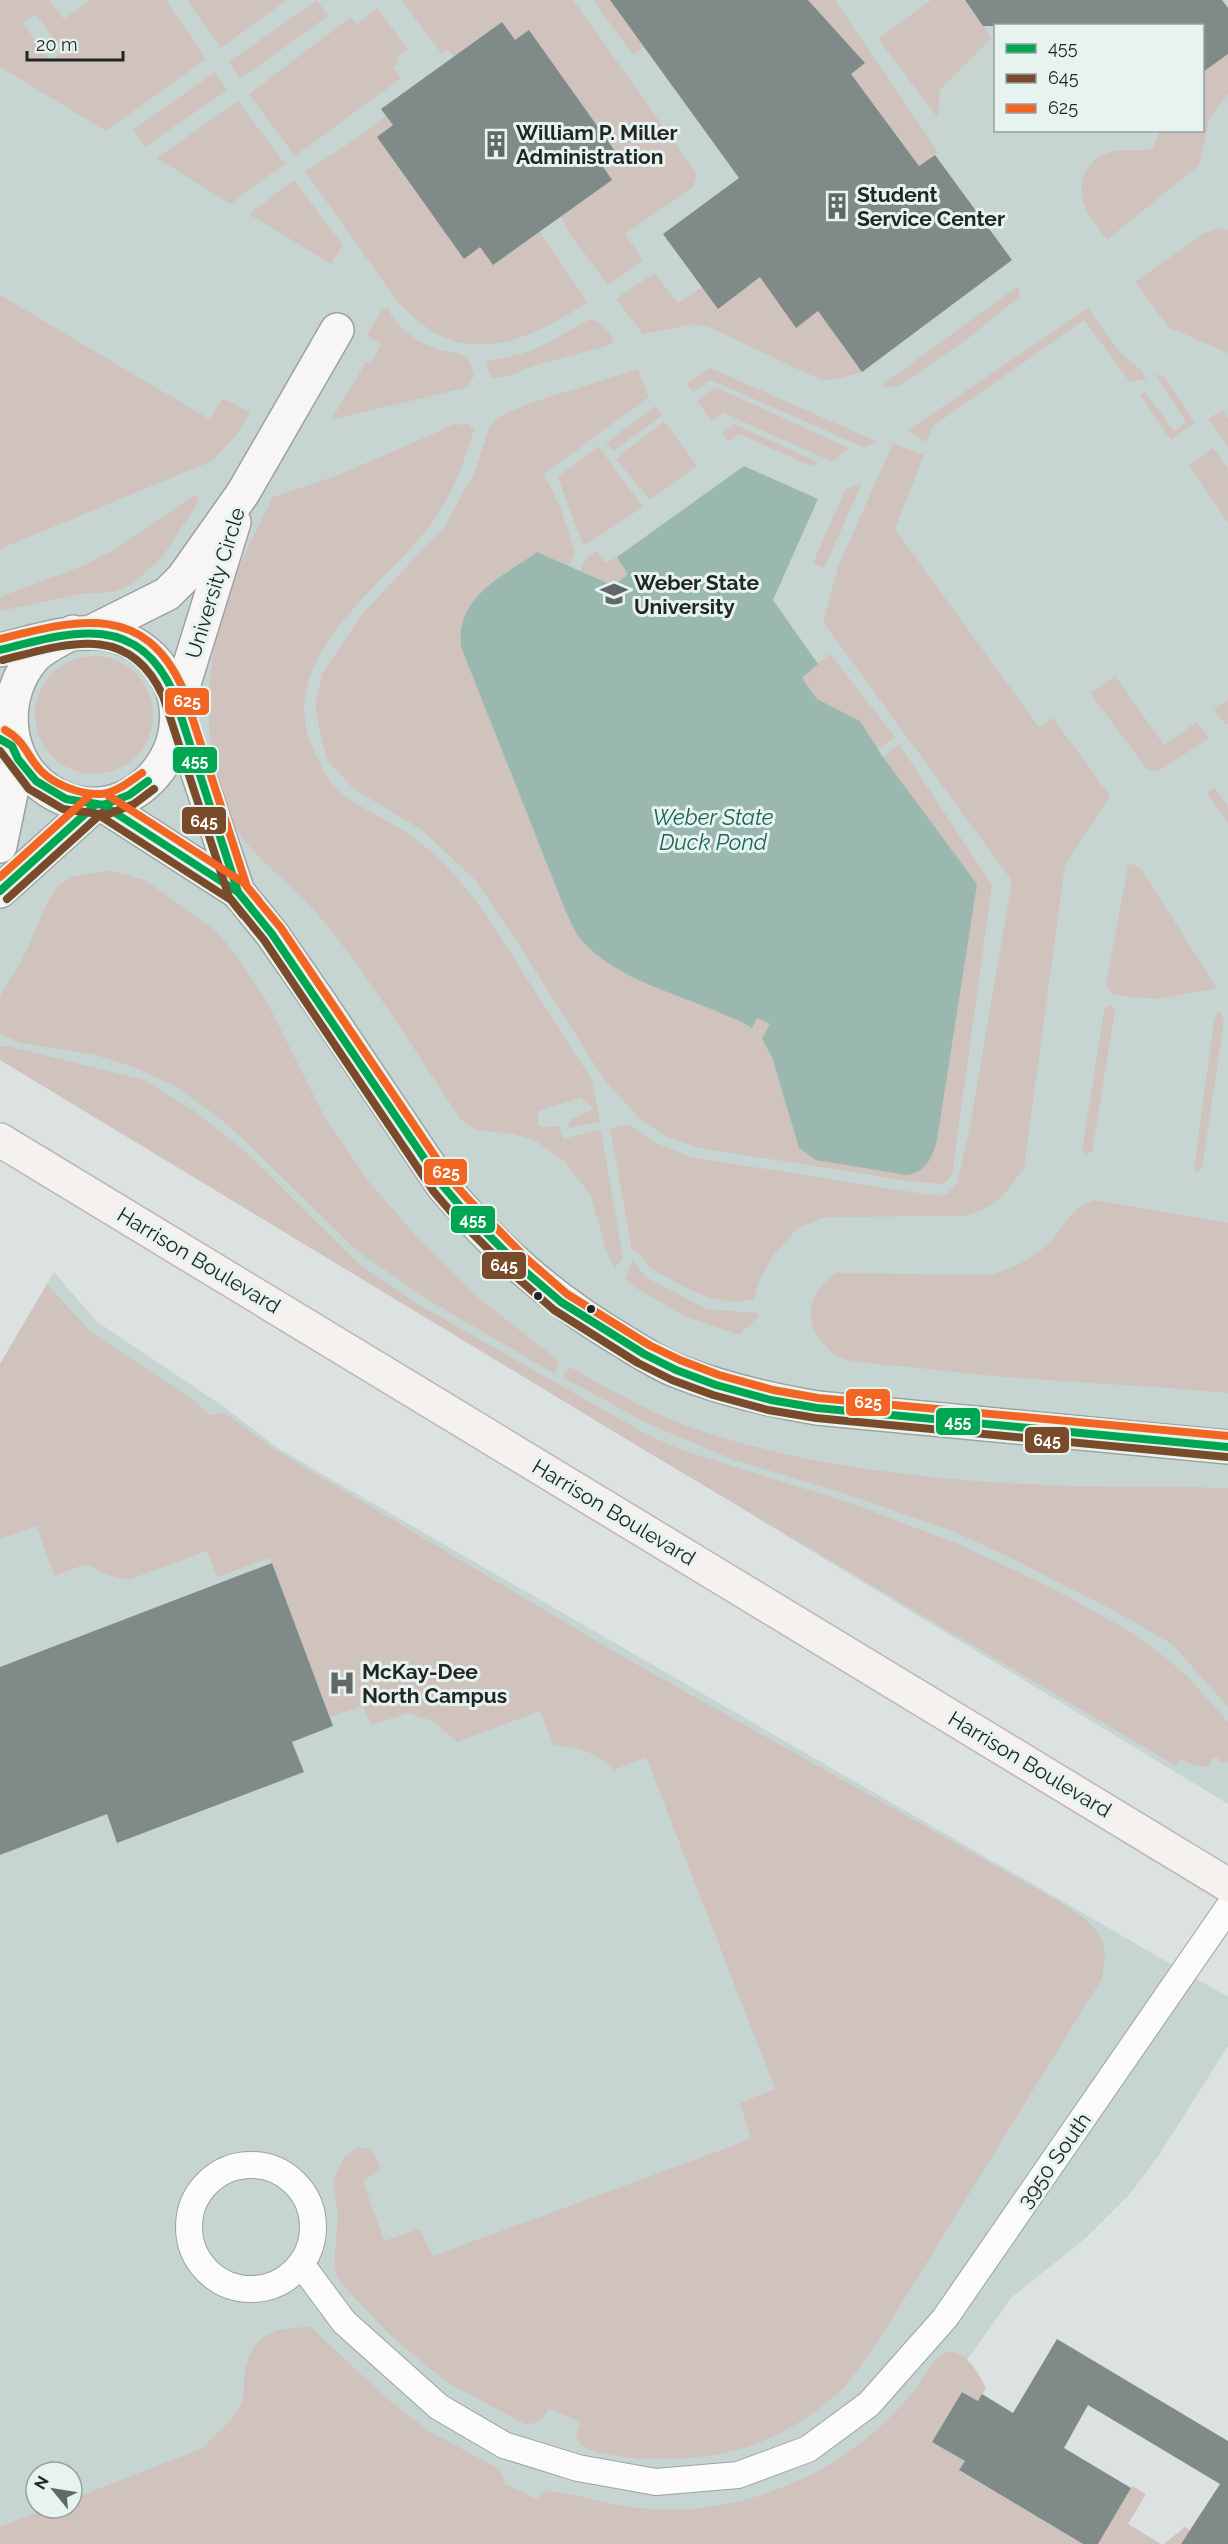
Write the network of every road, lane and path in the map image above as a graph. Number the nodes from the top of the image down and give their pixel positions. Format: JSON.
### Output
{"nodes":[{"id":1,"x":337,"y":330,"type":"dead end"},
{"id":2,"x":243,"y":493,"type":"junction"},
{"id":3,"x":81,"y":633,"type":"junction"},
{"id":4,"x":0,"y":650,"type":"edge"},
{"id":5,"x":177,"y":709,"type":"junction"},
{"id":6,"x":10,"y":748,"type":"edge"},
{"id":7,"x":99,"y":805,"type":"junction"},
{"id":8,"x":0,"y":846,"type":"edge"},
{"id":9,"x":0,"y":891,"type":"edge"},
{"id":10,"x":238,"y":892,"type":"junction"},
{"id":11,"x":0,"y":1140,"type":"edge"},
{"id":12,"x":1228,"y":1447,"type":"edge"},
{"id":13,"x":1228,"y":1885,"type":"edge"},
{"id":14,"x":1228,"y":1908,"type":"edge"},
{"id":15,"x":301,"y":2264,"type":"junction"}],
"edges":[{"from":1,"to":2,"type":"street","name":"University Circle"},
{"from":2,"to":3,"type":"street","name":"University Circle"},
{"from":2,"to":5,"type":"street","name":"University Circle"},
{"from":3,"to":4,"type":"street"},
{"from":3,"to":5,"type":"street"},
{"from":3,"to":6,"type":"street"},
{"from":5,"to":7,"type":"street"},
{"from":5,"to":10,"type":"street"},
{"from":6,"to":7,"type":"street"},
{"from":6,"to":8,"type":"street"},
{"from":7,"to":9,"type":"street"},
{"from":7,"to":10,"type":"street"},
{"from":10,"to":12,"type":"street"},
{"from":11,"to":13,"type":"main road","name":"Harrison Boulevard"},
{"from":14,"to":15,"type":"street","name":"3950 South"},
{"from":15,"to":15,"type":"street"}]}
